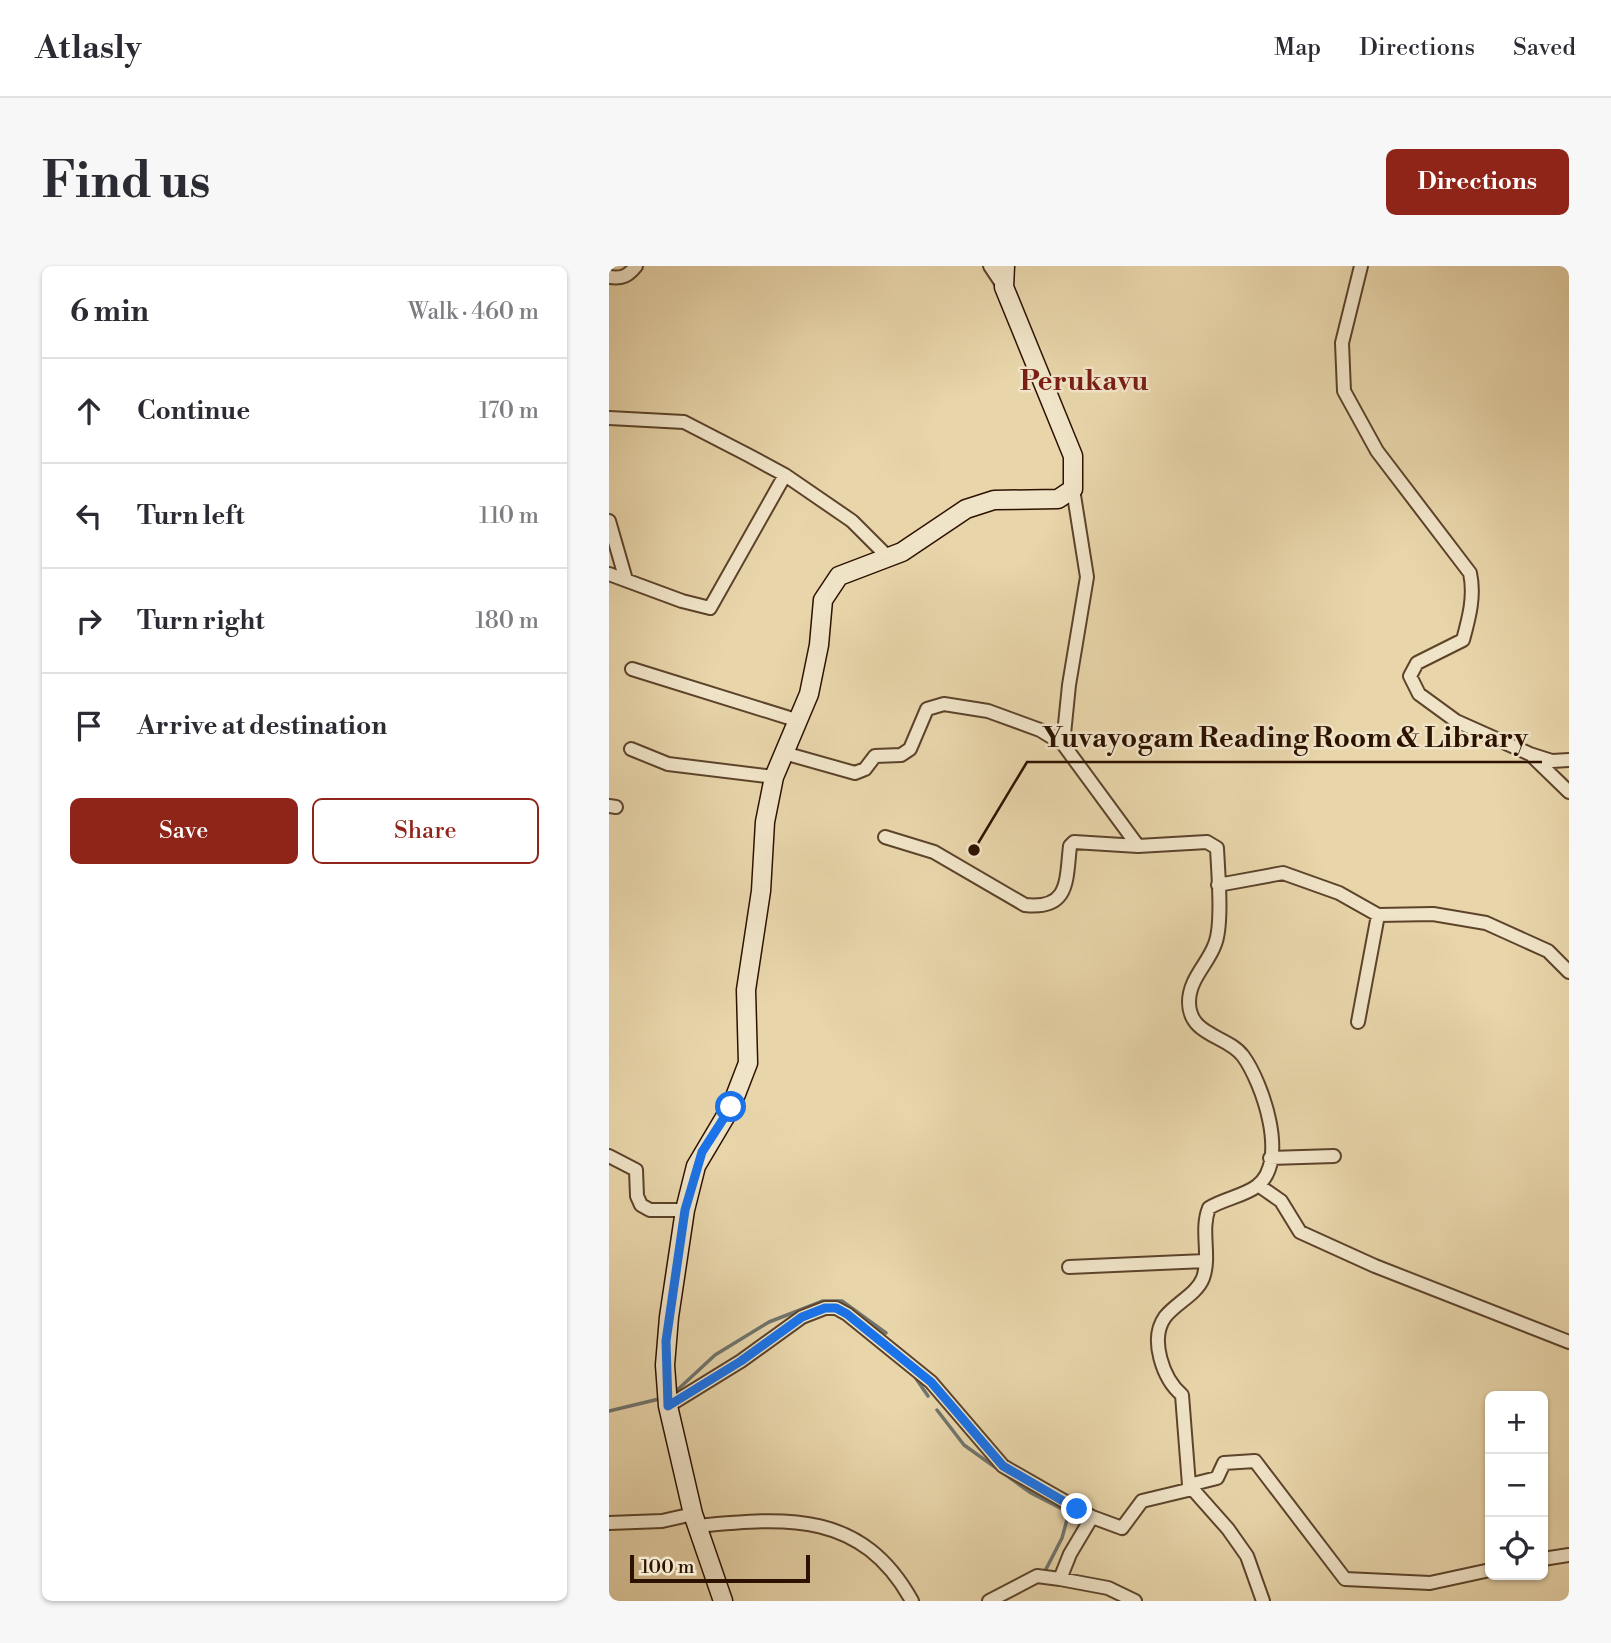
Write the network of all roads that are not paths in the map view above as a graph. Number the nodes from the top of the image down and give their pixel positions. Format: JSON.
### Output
{"nodes":[{"id":1,"x":636,"y":266,"type":"edge"},
{"id":2,"x":991,"y":266,"type":"edge"},
{"id":3,"x":1005,"y":266,"type":"edge"},
{"id":4,"x":1361,"y":266,"type":"edge"},
{"id":5,"x":609,"y":276,"type":"edge"},
{"id":6,"x":1004,"y":287,"type":"junction"},
{"id":7,"x":609,"y":418,"type":"edge"},
{"id":8,"x":785,"y":475,"type":"junction"},
{"id":9,"x":1073,"y":489,"type":"junction"},
{"id":10,"x":609,"y":521,"type":"edge"},
{"id":11,"x":889,"y":558,"type":"junction"},
{"id":12,"x":609,"y":573,"type":"edge"},
{"id":13,"x":626,"y":580,"type":"junction"},
{"id":14,"x":632,"y":669,"type":"dead end"},
{"id":15,"x":799,"y":721,"type":"junction"},
{"id":16,"x":1063,"y":744,"type":"junction"},
{"id":17,"x":631,"y":749,"type":"dead end"},
{"id":18,"x":784,"y":753,"type":"junction"},
{"id":19,"x":1530,"y":754,"type":"junction"},
{"id":20,"x":1569,"y":760,"type":"edge"},
{"id":21,"x":774,"y":777,"type":"junction"},
{"id":22,"x":1569,"y":792,"type":"edge"},
{"id":23,"x":885,"y":837,"type":"dead end"},
{"id":24,"x":1138,"y":846,"type":"junction"},
{"id":25,"x":1218,"y":885,"type":"junction"},
{"id":26,"x":1378,"y":915,"type":"junction"},
{"id":27,"x":1569,"y":972,"type":"edge"},
{"id":28,"x":1358,"y":1022,"type":"dead end"},
{"id":29,"x":609,"y":1156,"type":"edge"},
{"id":30,"x":1335,"y":1156,"type":"dead end"},
{"id":31,"x":1270,"y":1158,"type":"junction"},
{"id":32,"x":1258,"y":1185,"type":"junction"},
{"id":33,"x":685,"y":1210,"type":"junction"},
{"id":34,"x":1205,"y":1261,"type":"junction"},
{"id":35,"x":1069,"y":1267,"type":"dead end"},
{"id":36,"x":1569,"y":1342,"type":"edge"},
{"id":37,"x":668,"y":1406,"type":"junction"},
{"id":38,"x":1190,"y":1487,"type":"junction"},
{"id":39,"x":1092,"y":1517,"type":"junction"},
{"id":40,"x":695,"y":1520,"type":"junction"},
{"id":41,"x":609,"y":1523,"type":"edge"},
{"id":42,"x":1569,"y":1555,"type":"edge"},
{"id":43,"x":1548,"y":1558,"type":"edge"},
{"id":44,"x":1485,"y":1571,"type":"edge"},
{"id":45,"x":1060,"y":1579,"type":"junction"},
{"id":46,"x":1108,"y":1588,"type":"junction"},
{"id":47,"x":723,"y":1601,"type":"edge"},
{"id":48,"x":912,"y":1601,"type":"edge"},
{"id":49,"x":989,"y":1601,"type":"edge"},
{"id":50,"x":1104,"y":1601,"type":"edge"},
{"id":51,"x":1135,"y":1601,"type":"edge"},
{"id":52,"x":1263,"y":1601,"type":"edge"}],
"edges":[{"from":1,"to":5,"type":"street"},
{"from":2,"to":6,"type":"street"},
{"from":3,"to":6,"type":"street"},
{"from":4,"to":19,"type":"street"},
{"from":6,"to":9,"type":"street"},
{"from":7,"to":8,"type":"street"},
{"from":8,"to":11,"type":"street"},
{"from":8,"to":13,"type":"street"},
{"from":9,"to":11,"type":"street"},
{"from":9,"to":16,"type":"street"},
{"from":10,"to":13,"type":"street"},
{"from":11,"to":15,"type":"street"},
{"from":12,"to":13,"type":"street"},
{"from":14,"to":15,"type":"street"},
{"from":15,"to":18,"type":"street"},
{"from":16,"to":18,"type":"street"},
{"from":16,"to":24,"type":"street"},
{"from":17,"to":21,"type":"street"},
{"from":18,"to":21,"type":"street"},
{"from":19,"to":20,"type":"street"},
{"from":19,"to":22,"type":"street"},
{"from":21,"to":33,"type":"street"},
{"from":23,"to":24,"type":"street"},
{"from":24,"to":25,"type":"street"},
{"from":25,"to":26,"type":"street"},
{"from":25,"to":31,"type":"street"},
{"from":26,"to":27,"type":"street"},
{"from":26,"to":28,"type":"street"},
{"from":29,"to":33,"type":"street"},
{"from":30,"to":31,"type":"street"},
{"from":31,"to":32,"type":"street"},
{"from":32,"to":34,"type":"street"},
{"from":32,"to":36,"type":"street"},
{"from":33,"to":37,"type":"street"},
{"from":34,"to":35,"type":"street"},
{"from":34,"to":38,"type":"street"},
{"from":37,"to":39,"type":"street"},
{"from":37,"to":40,"type":"street"},
{"from":38,"to":39,"type":"street"},
{"from":38,"to":44,"type":"street"},
{"from":38,"to":52,"type":"street"},
{"from":39,"to":45,"type":"street"},
{"from":40,"to":41,"type":"street"},
{"from":40,"to":47,"type":"street"},
{"from":40,"to":48,"type":"street"},
{"from":42,"to":43,"type":"street"},
{"from":45,"to":46,"type":"street"},
{"from":45,"to":49,"type":"street"},
{"from":46,"to":50,"type":"street"},
{"from":46,"to":51,"type":"street"}]}
